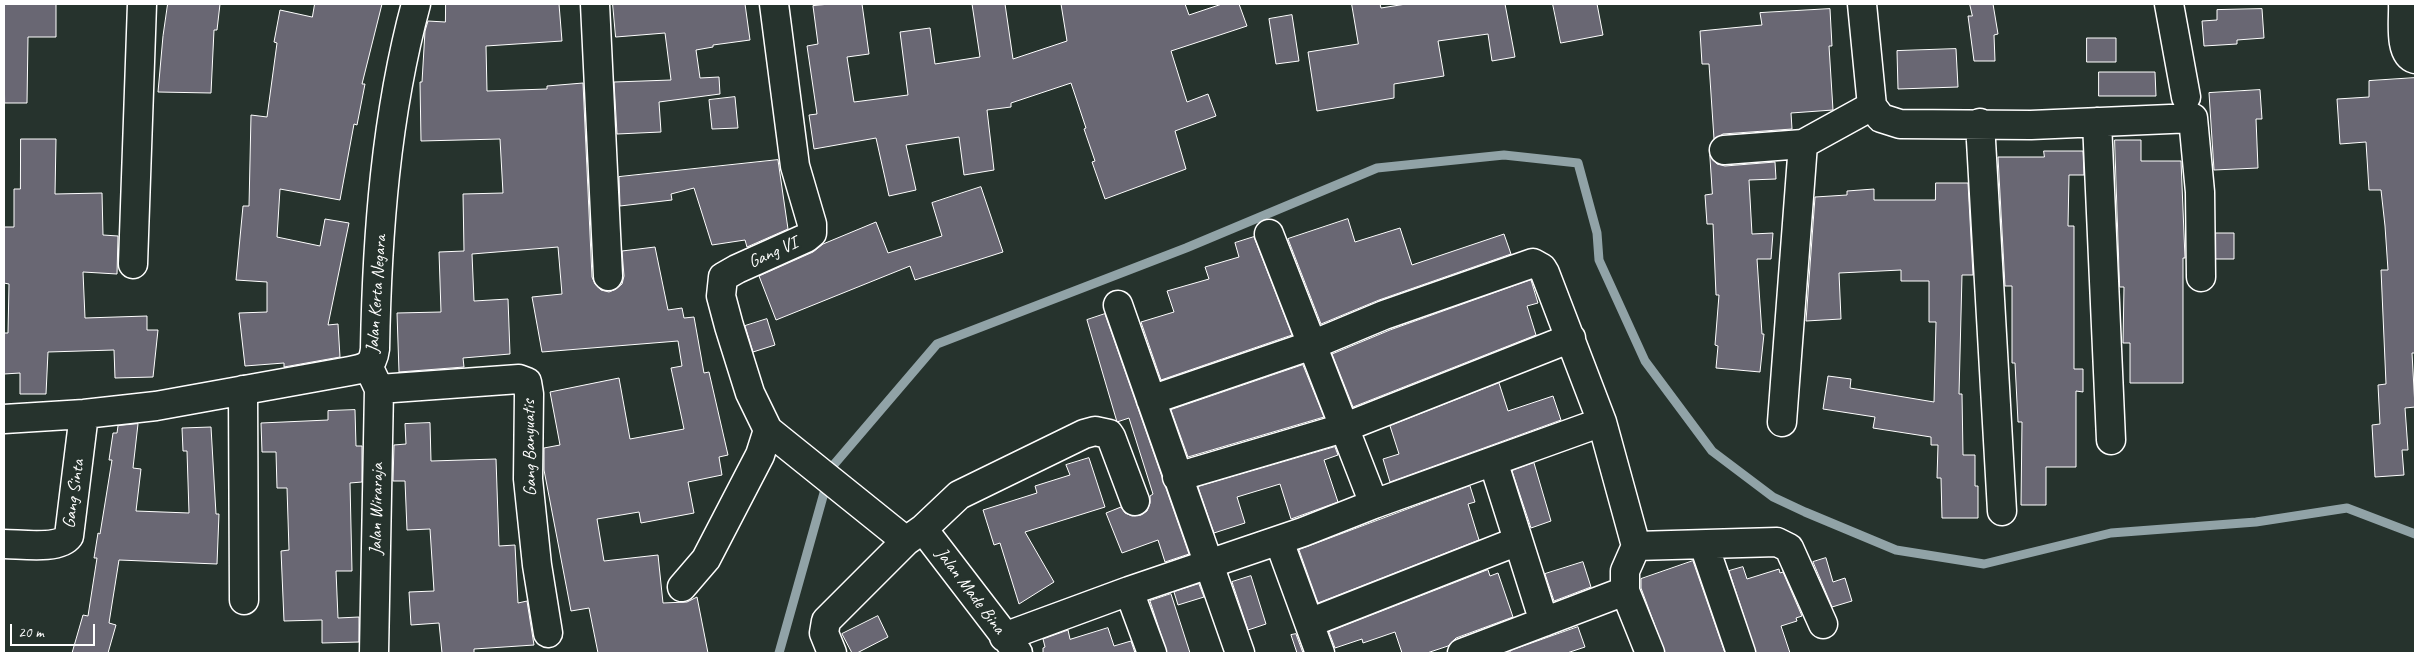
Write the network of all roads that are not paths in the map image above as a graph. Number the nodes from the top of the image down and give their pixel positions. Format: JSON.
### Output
{"nodes":[{"id":1,"x":142,"y":4,"type":"edge"},
{"id":2,"x":416,"y":4,"type":"edge"},
{"id":3,"x":595,"y":4,"type":"edge"},
{"id":4,"x":774,"y":4,"type":"edge"},
{"id":5,"x":1862,"y":4,"type":"edge"},
{"id":6,"x":2169,"y":4,"type":"edge"},
{"id":7,"x":2403,"y":4,"type":"edge"},
{"id":8,"x":2415,"y":59,"type":"edge"},
{"id":9,"x":2186,"y":97,"type":"dead end"},
{"id":10,"x":1872,"y":106,"type":"junction"},
{"id":11,"x":2097,"y":122,"type":"junction"},
{"id":12,"x":1980,"y":123,"type":"junction"},
{"id":13,"x":1802,"y":144,"type":"junction"},
{"id":14,"x":1724,"y":150,"type":"dead end"},
{"id":15,"x":1269,"y":234,"type":"dead end"},
{"id":16,"x":133,"y":264,"type":"dead end"},
{"id":17,"x":608,"y":276,"type":"dead end"},
{"id":18,"x":2201,"y":277,"type":"dead end"},
{"id":19,"x":1118,"y":305,"type":"dead end"},
{"id":20,"x":1571,"y":338,"type":"junction"},
{"id":21,"x":1312,"y":345,"type":"junction"},
{"id":22,"x":374,"y":377,"type":"junction"},
{"id":23,"x":243,"y":390,"type":"junction"},
{"id":24,"x":1151,"y":400,"type":"junction"},
{"id":25,"x":84,"y":414,"type":"junction"},
{"id":26,"x":4,"y":419,"type":"edge"},
{"id":27,"x":1602,"y":422,"type":"junction"},
{"id":28,"x":1782,"y":422,"type":"dead end"},
{"id":29,"x":1344,"y":428,"type":"junction"},
{"id":30,"x":768,"y":430,"type":"junction"},
{"id":31,"x":2111,"y":440,"type":"dead end"},
{"id":32,"x":1493,"y":462,"type":"junction"},
{"id":33,"x":1177,"y":477,"type":"junction"},
{"id":34,"x":1135,"y":501,"type":"dead end"},
{"id":35,"x":1374,"y":504,"type":"junction"},
{"id":36,"x":2002,"y":511,"type":"dead end"},
{"id":37,"x":914,"y":535,"type":"junction"},
{"id":38,"x":1280,"y":541,"type":"junction"},
{"id":39,"x":1518,"y":541,"type":"junction"},
{"id":40,"x":4,"y":544,"type":"edge"},
{"id":41,"x":1704,"y":545,"type":"junction"},
{"id":42,"x":1636,"y":546,"type":"junction"},
{"id":43,"x":1208,"y":564,"type":"junction"},
{"id":44,"x":682,"y":586,"type":"dead end"},
{"id":45,"x":1129,"y":591,"type":"junction"},
{"id":46,"x":1625,"y":591,"type":"junction"},
{"id":47,"x":244,"y":600,"type":"dead end"},
{"id":48,"x":1544,"y":622,"type":"junction"},
{"id":49,"x":1309,"y":623,"type":"junction"},
{"id":50,"x":1823,"y":624,"type":"dead end"},
{"id":51,"x":548,"y":633,"type":"dead end"},
{"id":52,"x":1011,"y":645,"type":"edge"},
{"id":53,"x":374,"y":653,"type":"edge"},
{"id":54,"x":832,"y":653,"type":"edge"},
{"id":55,"x":1152,"y":653,"type":"edge"},
{"id":56,"x":1240,"y":653,"type":"edge"},
{"id":57,"x":1320,"y":653,"type":"edge"},
{"id":58,"x":1462,"y":653,"type":"edge"},
{"id":59,"x":1650,"y":653,"type":"edge"},
{"id":60,"x":1741,"y":653,"type":"edge"}],
"edges":[{"from":1,"to":16,"type":"street"},
{"from":2,"to":22,"type":"street","name":"Jalan Kerta Negara"},
{"from":3,"to":17,"type":"street"},
{"from":4,"to":30,"type":"street","name":"Gang VI"},
{"from":5,"to":10,"type":"street"},
{"from":6,"to":9,"type":"street"},
{"from":7,"to":8,"type":"street"},
{"from":10,"to":12,"type":"street"},
{"from":10,"to":13,"type":"street"},
{"from":11,"to":12,"type":"street"},
{"from":11,"to":18,"type":"street"},
{"from":11,"to":31,"type":"street"},
{"from":12,"to":36,"type":"street"},
{"from":13,"to":14,"type":"street"},
{"from":13,"to":28,"type":"street"},
{"from":15,"to":21,"type":"street"},
{"from":19,"to":24,"type":"street"},
{"from":20,"to":21,"type":"street"},
{"from":20,"to":27,"type":"street"},
{"from":20,"to":29,"type":"street"},
{"from":21,"to":24,"type":"street"},
{"from":21,"to":29,"type":"street"},
{"from":22,"to":23,"type":"street","name":"Jalan Kerta Negara"},
{"from":22,"to":51,"type":"street","name":"Gang Banyuatis"},
{"from":22,"to":53,"type":"street","name":"Jalan Wiraraja"},
{"from":23,"to":25,"type":"street","name":"Jalan Kerta Negara"},
{"from":23,"to":47,"type":"street"},
{"from":24,"to":33,"type":"street"},
{"from":25,"to":26,"type":"street","name":"Jalan Kerta Negara"},
{"from":25,"to":40,"type":"street","name":"Gang Sinta"},
{"from":27,"to":32,"type":"street"},
{"from":27,"to":42,"type":"street"},
{"from":29,"to":33,"type":"street"},
{"from":29,"to":35,"type":"street"},
{"from":30,"to":37,"type":"street","name":"Jalan Made Bina"},
{"from":30,"to":44,"type":"street"},
{"from":32,"to":35,"type":"street"},
{"from":32,"to":39,"type":"street"},
{"from":33,"to":43,"type":"street"},
{"from":34,"to":37,"type":"street"},
{"from":35,"to":38,"type":"street"},
{"from":37,"to":52,"type":"street","name":"Jalan Made Bina"},
{"from":37,"to":54,"type":"street"},
{"from":38,"to":43,"type":"street"},
{"from":38,"to":49,"type":"street"},
{"from":39,"to":48,"type":"street"},
{"from":39,"to":49,"type":"street"},
{"from":41,"to":42,"type":"street"},
{"from":41,"to":50,"type":"street"},
{"from":41,"to":60,"type":"street"},
{"from":42,"to":46,"type":"street"},
{"from":43,"to":45,"type":"street"},
{"from":43,"to":56,"type":"street"},
{"from":45,"to":52,"type":"street"},
{"from":45,"to":55,"type":"street"},
{"from":46,"to":48,"type":"street"},
{"from":46,"to":59,"type":"street"},
{"from":48,"to":58,"type":"street"},
{"from":49,"to":57,"type":"street"}]}
